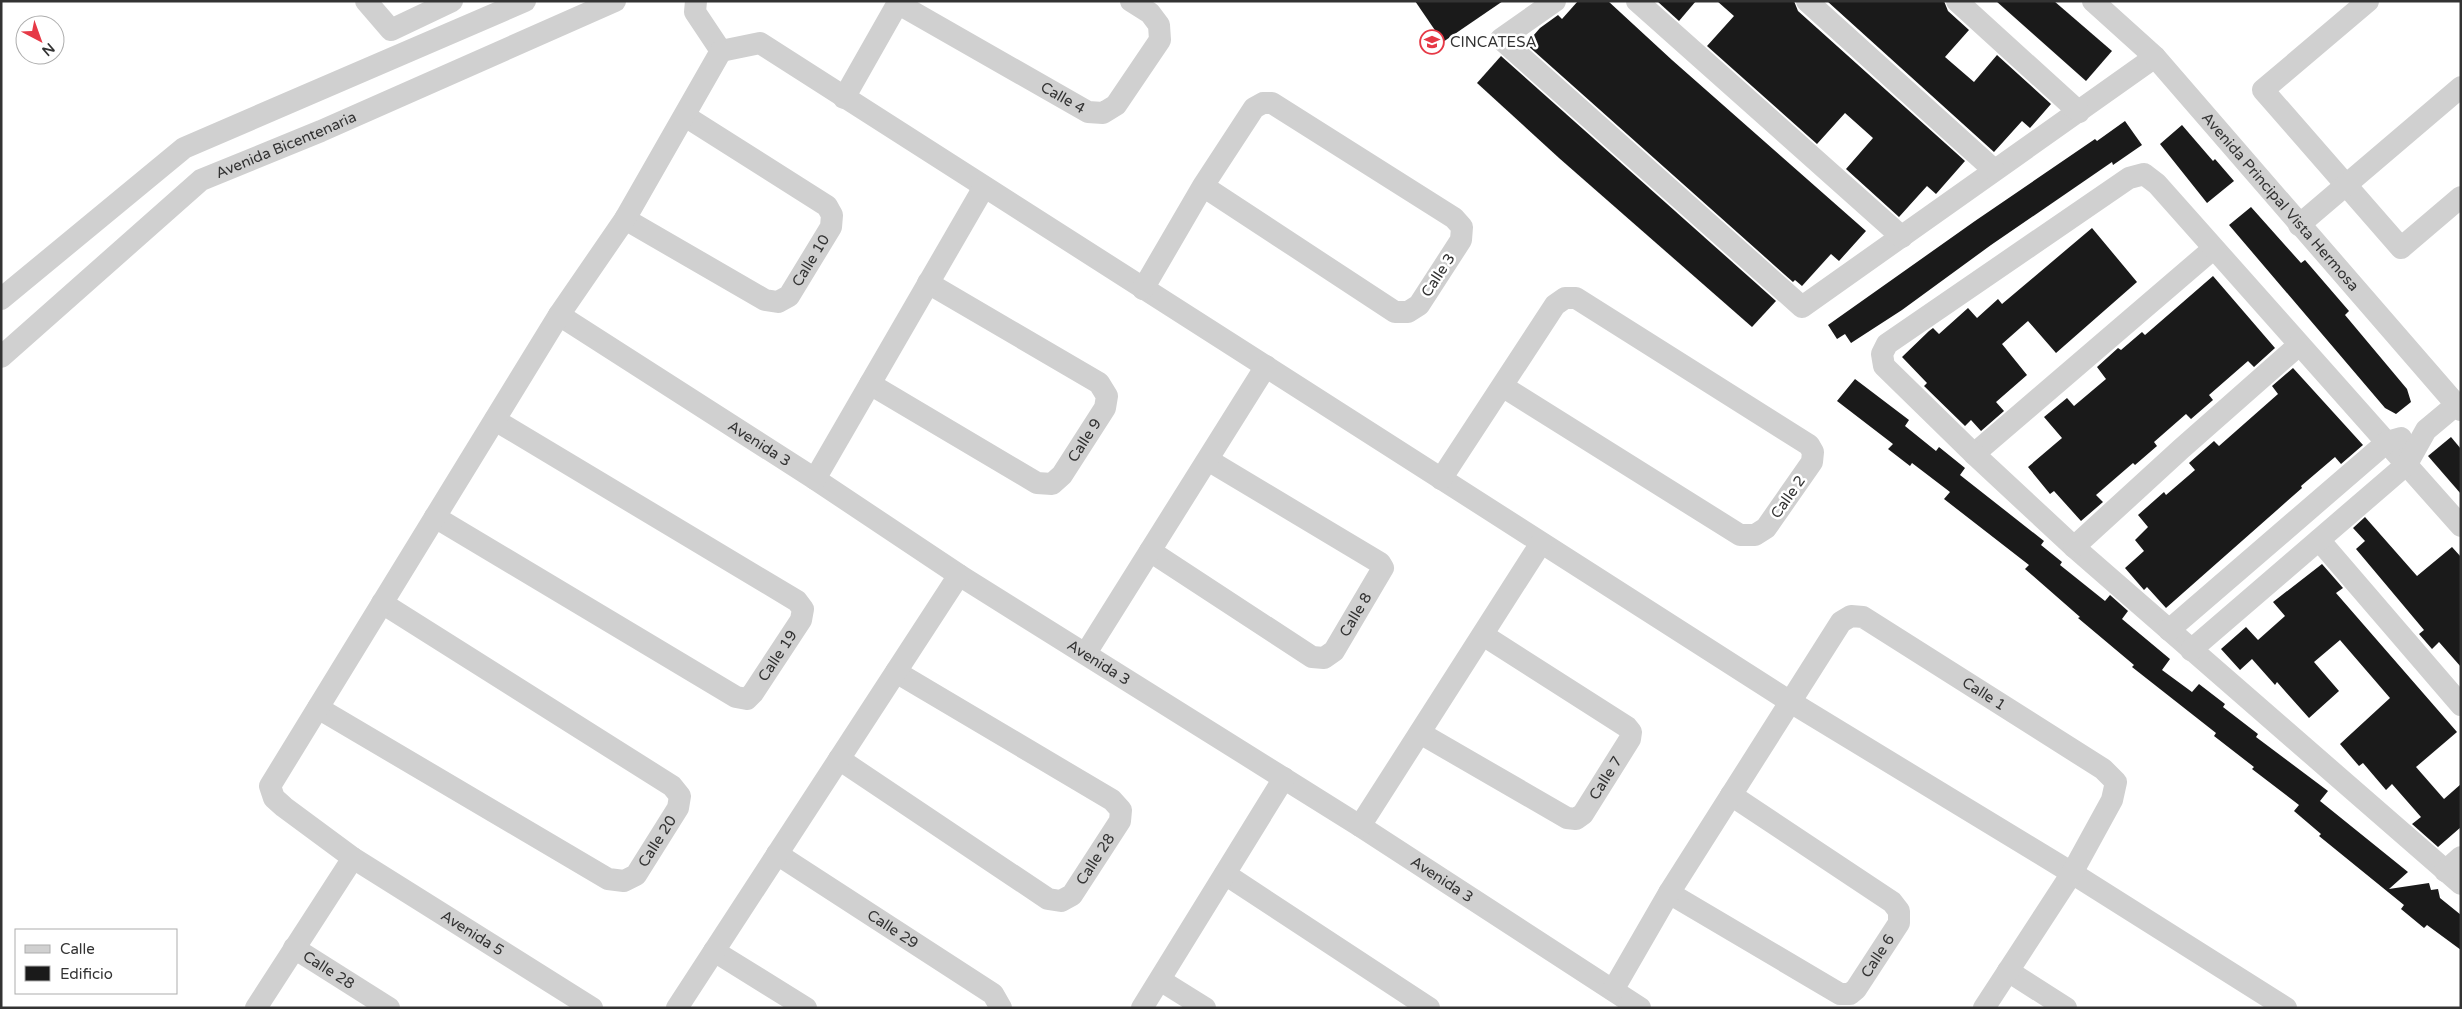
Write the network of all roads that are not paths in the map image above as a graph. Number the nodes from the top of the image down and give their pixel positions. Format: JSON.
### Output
{"nodes":[{"id":1,"x":366,"y":1,"type":"edge"},
{"id":2,"x":452,"y":1,"type":"edge"},
{"id":3,"x":525,"y":1,"type":"edge"},
{"id":4,"x":615,"y":1,"type":"edge"},
{"id":5,"x":696,"y":1,"type":"edge"},
{"id":6,"x":1131,"y":1,"type":"edge"},
{"id":7,"x":1555,"y":1,"type":"edge"},
{"id":8,"x":1637,"y":1,"type":"edge"},
{"id":9,"x":1807,"y":1,"type":"edge"},
{"id":10,"x":1957,"y":1,"type":"edge"},
{"id":11,"x":2093,"y":1,"type":"edge"},
{"id":12,"x":2368,"y":1,"type":"edge"},
{"id":13,"x":898,"y":2,"type":"edge"},
{"id":14,"x":391,"y":30,"type":"junction"},
{"id":15,"x":412,"y":50,"type":"junction"},
{"id":16,"x":721,"y":51,"type":"junction"},
{"id":17,"x":2155,"y":57,"type":"junction"},
{"id":18,"x":2461,"y":87,"type":"edge"},
{"id":19,"x":844,"y":98,"type":"junction"},
{"id":20,"x":2079,"y":112,"type":"junction"},
{"id":21,"x":685,"y":116,"type":"junction"},
{"id":22,"x":1994,"y":170,"type":"junction"},
{"id":23,"x":1203,"y":186,"type":"junction"},
{"id":24,"x":2346,"y":186,"type":"junction"},
{"id":25,"x":984,"y":187,"type":"junction"},
{"id":26,"x":2461,"y":196,"type":"edge"},
{"id":27,"x":625,"y":219,"type":"junction"},
{"id":28,"x":2299,"y":225,"type":"junction"},
{"id":29,"x":1902,"y":237,"type":"junction"},
{"id":30,"x":2213,"y":248,"type":"junction"},
{"id":31,"x":928,"y":283,"type":"junction"},
{"id":32,"x":1143,"y":289,"type":"junction"},
{"id":33,"x":1,"y":299,"type":"edge"},
{"id":34,"x":559,"y":315,"type":"junction"},
{"id":35,"x":2299,"y":345,"type":"junction"},
{"id":36,"x":1,"y":357,"type":"edge"},
{"id":37,"x":1266,"y":366,"type":"junction"},
{"id":38,"x":870,"y":384,"type":"junction"},
{"id":39,"x":1502,"y":386,"type":"junction"},
{"id":40,"x":2458,"y":407,"type":"edge"},
{"id":41,"x":495,"y":420,"type":"junction"},
{"id":42,"x":2426,"y":430,"type":"junction"},
{"id":43,"x":2387,"y":442,"type":"junction"},
{"id":44,"x":1974,"y":454,"type":"junction"},
{"id":45,"x":1208,"y":460,"type":"junction"},
{"id":46,"x":2407,"y":464,"type":"junction"},
{"id":47,"x":1441,"y":478,"type":"junction"},
{"id":48,"x":814,"y":479,"type":"junction"},
{"id":49,"x":435,"y":516,"type":"junction"},
{"id":50,"x":2461,"y":526,"type":"edge"},
{"id":51,"x":2319,"y":540,"type":"junction"},
{"id":52,"x":1541,"y":543,"type":"junction"},
{"id":53,"x":2074,"y":546,"type":"junction"},
{"id":54,"x":1150,"y":551,"type":"junction"},
{"id":55,"x":959,"y":575,"type":"junction"},
{"id":56,"x":382,"y":603,"type":"junction"},
{"id":57,"x":2169,"y":630,"type":"junction"},
{"id":58,"x":1482,"y":636,"type":"junction"},
{"id":59,"x":2192,"y":650,"type":"junction"},
{"id":60,"x":1086,"y":653,"type":"junction"},
{"id":61,"x":896,"y":672,"type":"junction"},
{"id":62,"x":1788,"y":701,"type":"junction"},
{"id":63,"x":2461,"y":705,"type":"edge"},
{"id":64,"x":318,"y":708,"type":"junction"},
{"id":65,"x":1420,"y":733,"type":"junction"},
{"id":66,"x":839,"y":759,"type":"junction"},
{"id":67,"x":1284,"y":778,"type":"junction"},
{"id":68,"x":1731,"y":795,"type":"junction"},
{"id":69,"x":1360,"y":826,"type":"junction"},
{"id":70,"x":778,"y":854,"type":"junction"},
{"id":71,"x":353,"y":858,"type":"junction"},
{"id":72,"x":2455,"y":871,"type":"edge"},
{"id":73,"x":2072,"y":873,"type":"junction"},
{"id":74,"x":1225,"y":874,"type":"junction"},
{"id":75,"x":1669,"y":893,"type":"junction"},
{"id":76,"x":294,"y":948,"type":"junction"},
{"id":77,"x":714,"y":951,"type":"junction"},
{"id":78,"x":2008,"y":971,"type":"junction"},
{"id":79,"x":1160,"y":980,"type":"junction"},
{"id":80,"x":1613,"y":990,"type":"junction"},
{"id":81,"x":256,"y":1008,"type":"edge"},
{"id":82,"x":389,"y":1008,"type":"edge"},
{"id":83,"x":592,"y":1008,"type":"edge"},
{"id":84,"x":677,"y":1008,"type":"edge"},
{"id":85,"x":806,"y":1008,"type":"edge"},
{"id":86,"x":1001,"y":1008,"type":"edge"},
{"id":87,"x":1142,"y":1008,"type":"edge"},
{"id":88,"x":1205,"y":1008,"type":"edge"},
{"id":89,"x":1429,"y":1008,"type":"edge"},
{"id":90,"x":1640,"y":1008,"type":"edge"},
{"id":91,"x":1984,"y":1008,"type":"edge"},
{"id":92,"x":2066,"y":1008,"type":"edge"},
{"id":93,"x":2286,"y":1008,"type":"edge"}],
"edges":[{"from":1,"to":14,"type":"street"},
{"from":2,"to":14,"type":"street"},
{"from":3,"to":15,"type":"street"},
{"from":4,"to":36,"type":"street","name":"Avenida Bicentenaria"},
{"from":5,"to":16,"type":"street"},
{"from":6,"to":13,"type":"street","name":"Calle 4"},
{"from":7,"to":29,"type":"street"},
{"from":8,"to":29,"type":"street"},
{"from":9,"to":22,"type":"street"},
{"from":10,"to":20,"type":"street"},
{"from":11,"to":17,"type":"street","name":"Avenida Principal Vista Hermosa"},
{"from":12,"to":24,"type":"street"},
{"from":13,"to":19,"type":"street"},
{"from":14,"to":15,"type":"street"},
{"from":15,"to":33,"type":"street"},
{"from":16,"to":19,"type":"street"},
{"from":16,"to":21,"type":"street"},
{"from":17,"to":20,"type":"street"},
{"from":17,"to":28,"type":"street","name":"Avenida Principal Vista Hermosa"},
{"from":18,"to":24,"type":"street"},
{"from":19,"to":25,"type":"street"},
{"from":20,"to":22,"type":"street"},
{"from":21,"to":27,"type":"street"},
{"from":21,"to":27,"type":"street","name":"Calle 10"},
{"from":22,"to":29,"type":"street"},
{"from":23,"to":23,"type":"street","name":"Calle 3"},
{"from":23,"to":32,"type":"street"},
{"from":24,"to":26,"type":"street"},
{"from":24,"to":28,"type":"street"},
{"from":25,"to":31,"type":"street"},
{"from":25,"to":32,"type":"street"},
{"from":27,"to":34,"type":"street"},
{"from":28,"to":40,"type":"street","name":"Avenida Principal Vista Hermosa"},
{"from":30,"to":35,"type":"street"},
{"from":30,"to":44,"type":"street"},
{"from":30,"to":44,"type":"street"},
{"from":31,"to":38,"type":"street"},
{"from":31,"to":38,"type":"street","name":"Calle 9"},
{"from":32,"to":37,"type":"street"},
{"from":34,"to":41,"type":"street"},
{"from":34,"to":48,"type":"street","name":"Avenida 3"},
{"from":35,"to":43,"type":"street"},
{"from":35,"to":53,"type":"street"},
{"from":37,"to":45,"type":"street"},
{"from":37,"to":47,"type":"street"},
{"from":38,"to":48,"type":"street"},
{"from":39,"to":39,"type":"street","name":"Calle 2"},
{"from":39,"to":47,"type":"street"},
{"from":40,"to":42,"type":"street"},
{"from":41,"to":49,"type":"street"},
{"from":41,"to":49,"type":"street","name":"Calle 19"},
{"from":42,"to":43,"type":"street"},
{"from":42,"to":46,"type":"street"},
{"from":43,"to":46,"type":"street"},
{"from":43,"to":57,"type":"street"},
{"from":44,"to":53,"type":"street"},
{"from":45,"to":54,"type":"street"},
{"from":45,"to":54,"type":"street","name":"Calle 8"},
{"from":46,"to":50,"type":"street"},
{"from":46,"to":51,"type":"street"},
{"from":47,"to":52,"type":"street"},
{"from":48,"to":55,"type":"street","name":"Avenida 3"},
{"from":49,"to":56,"type":"street"},
{"from":51,"to":59,"type":"street"},
{"from":51,"to":63,"type":"street"},
{"from":52,"to":58,"type":"street"},
{"from":52,"to":62,"type":"street"},
{"from":53,"to":57,"type":"street"},
{"from":54,"to":60,"type":"street"},
{"from":55,"to":60,"type":"street","name":"Avenida 3"},
{"from":55,"to":61,"type":"street"},
{"from":56,"to":64,"type":"street"},
{"from":56,"to":64,"type":"street","name":"Calle 20"},
{"from":57,"to":59,"type":"street"},
{"from":58,"to":65,"type":"street"},
{"from":58,"to":65,"type":"street","name":"Calle 7"},
{"from":59,"to":72,"type":"street"},
{"from":60,"to":67,"type":"street","name":"Avenida 3"},
{"from":61,"to":66,"type":"street"},
{"from":61,"to":66,"type":"street","name":"Calle 28"},
{"from":62,"to":68,"type":"street"},
{"from":62,"to":73,"type":"street"},
{"from":62,"to":73,"type":"street","name":"Calle 1"},
{"from":64,"to":71,"type":"street","name":"Avenida 5"},
{"from":65,"to":69,"type":"street"},
{"from":66,"to":70,"type":"street"},
{"from":67,"to":69,"type":"street","name":"Avenida 3"},
{"from":67,"to":74,"type":"street"},
{"from":68,"to":75,"type":"street"},
{"from":68,"to":75,"type":"street","name":"Calle 6"},
{"from":69,"to":80,"type":"street","name":"Avenida 3"},
{"from":70,"to":77,"type":"street"},
{"from":70,"to":86,"type":"street","name":"Calle 29"},
{"from":71,"to":76,"type":"street"},
{"from":71,"to":83,"type":"street","name":"Avenida 5"},
{"from":73,"to":78,"type":"street"},
{"from":73,"to":93,"type":"street"},
{"from":74,"to":79,"type":"street"},
{"from":74,"to":89,"type":"street"},
{"from":75,"to":80,"type":"street"},
{"from":76,"to":81,"type":"street"},
{"from":76,"to":82,"type":"street","name":"Calle 28"},
{"from":77,"to":84,"type":"street"},
{"from":77,"to":85,"type":"street"},
{"from":78,"to":91,"type":"street"},
{"from":78,"to":92,"type":"street"},
{"from":79,"to":87,"type":"street"},
{"from":79,"to":88,"type":"street"},
{"from":80,"to":90,"type":"street","name":"Avenida 3"}]}
